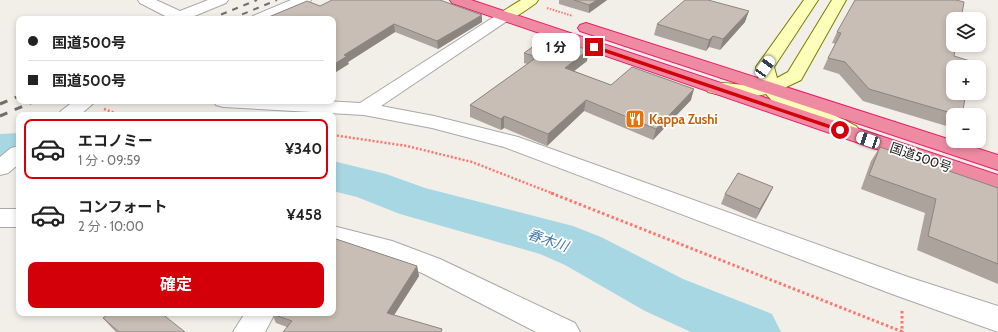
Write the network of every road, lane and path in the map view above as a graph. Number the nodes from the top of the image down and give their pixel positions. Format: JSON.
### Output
{"nodes":[{"id":1,"x":145,"y":0,"type":"edge"},
{"id":2,"x":221,"y":0,"type":"edge"},
{"id":3,"x":304,"y":0,"type":"edge"},
{"id":4,"x":457,"y":0,"type":"edge"},
{"id":5,"x":811,"y":0,"type":"edge"},
{"id":6,"x":839,"y":0,"type":"edge"},
{"id":7,"x":514,"y":6,"type":"edge"},
{"id":8,"x":177,"y":16,"type":"edge"},
{"id":9,"x":181,"y":16,"type":"edge"},
{"id":10,"x":265,"y":16,"type":"edge"},
{"id":11,"x":712,"y":87,"type":"junction"},
{"id":12,"x":770,"y":88,"type":"junction"},
{"id":13,"x":82,"y":104,"type":"edge"},
{"id":14,"x":276,"y":104,"type":"edge"},
{"id":15,"x":364,"y":109,"type":"junction"},
{"id":16,"x":72,"y":112,"type":"edge"},
{"id":17,"x":336,"y":135,"type":"edge"},
{"id":18,"x":868,"y":140,"type":"junction"},
{"id":19,"x":16,"y":155,"type":"edge"},
{"id":20,"x":998,"y":163,"type":"edge"},
{"id":21,"x":0,"y":168,"type":"edge"},
{"id":22,"x":998,"y":183,"type":"edge"},
{"id":23,"x":0,"y":218,"type":"edge"},
{"id":24,"x":16,"y":218,"type":"edge"},
{"id":25,"x":336,"y":236,"type":"edge"},
{"id":26,"x":998,"y":319,"type":"edge"},
{"id":27,"x":565,"y":332,"type":"edge"},
{"id":28,"x":902,"y":332,"type":"edge"}],
"edges":[{"from":1,"to":8,"type":"street"},
{"from":2,"to":9,"type":"street"},
{"from":3,"to":10,"type":"street"},
{"from":4,"to":7,"type":"highway","name":"国道500号"},
{"from":5,"to":12,"type":"street"},
{"from":6,"to":12,"type":"street"},
{"from":7,"to":11,"type":"highway","name":"国道500号"},
{"from":7,"to":12,"type":"highway","name":"国道500号"},
{"from":7,"to":15,"type":"street"},
{"from":11,"to":12,"type":"street"},
{"from":11,"to":18,"type":"highway","name":"国道500号"},
{"from":12,"to":18,"type":"street"},
{"from":12,"to":20,"type":"highway","name":"国道500号"},
{"from":13,"to":16,"type":"street"},
{"from":14,"to":15,"type":"street"},
{"from":15,"to":26,"type":"street"},
{"from":17,"to":28,"type":"path"},
{"from":18,"to":22,"type":"highway","name":"国道500号"},
{"from":19,"to":21,"type":"street"},
{"from":23,"to":24,"type":"street"},
{"from":25,"to":27,"type":"street"}]}
